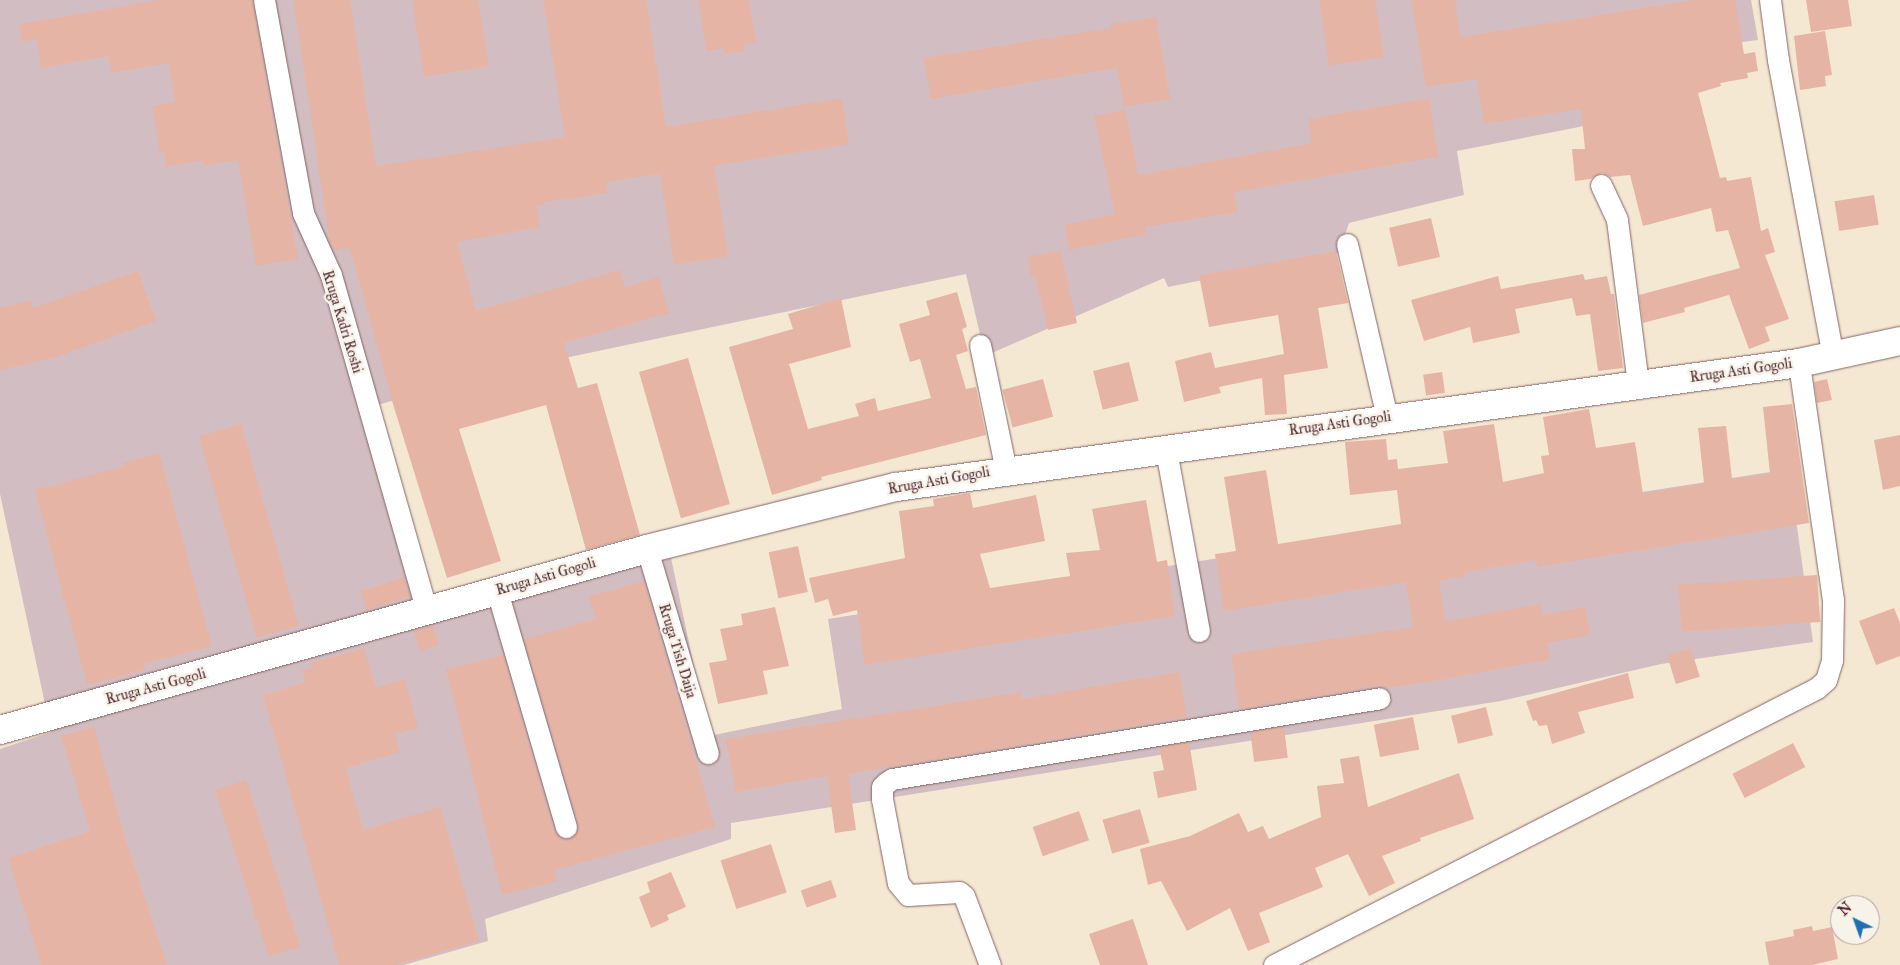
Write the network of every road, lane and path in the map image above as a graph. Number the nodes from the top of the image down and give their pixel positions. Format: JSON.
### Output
{"nodes":[{"id":1,"x":264,"y":0,"type":"edge"},
{"id":2,"x":1770,"y":0,"type":"edge"},
{"id":3,"x":1601,"y":184,"type":"dead end"},
{"id":4,"x":1348,"y":244,"type":"dead end"},
{"id":5,"x":1900,"y":341,"type":"edge"},
{"id":6,"x":980,"y":346,"type":"dead end"},
{"id":7,"x":1834,"y":356,"type":"junction"},
{"id":8,"x":1799,"y":363,"type":"junction"},
{"id":9,"x":1638,"y":385,"type":"junction"},
{"id":10,"x":1387,"y":417,"type":"junction"},
{"id":11,"x":1166,"y":450,"type":"junction"},
{"id":12,"x":1006,"y":470,"type":"junction"},
{"id":13,"x":647,"y":549,"type":"junction"},
{"id":14,"x":497,"y":590,"type":"junction"},
{"id":15,"x":426,"y":612,"type":"junction"},
{"id":16,"x":1199,"y":631,"type":"dead end"},
{"id":17,"x":1379,"y":698,"type":"dead end"},
{"id":18,"x":0,"y":730,"type":"edge"},
{"id":19,"x":708,"y":752,"type":"dead end"},
{"id":20,"x":566,"y":827,"type":"dead end"},
{"id":21,"x":990,"y":965,"type":"edge"},
{"id":22,"x":1274,"y":965,"type":"edge"}],
"edges":[{"from":1,"to":15,"type":"street","name":"Rruga Kadri Roshi"},
{"from":2,"to":7,"type":"street"},
{"from":3,"to":9,"type":"street"},
{"from":4,"to":10,"type":"street"},
{"from":5,"to":7,"type":"street","name":"Rruga Asti Gogoli"},
{"from":6,"to":12,"type":"street"},
{"from":7,"to":8,"type":"street","name":"Rruga Asti Gogoli"},
{"from":8,"to":9,"type":"street","name":"Rruga Asti Gogoli"},
{"from":8,"to":22,"type":"street"},
{"from":9,"to":10,"type":"street","name":"Rruga Asti Gogoli"},
{"from":10,"to":11,"type":"street","name":"Rruga Asti Gogoli"},
{"from":11,"to":12,"type":"street","name":"Rruga Asti Gogoli"},
{"from":11,"to":16,"type":"street"},
{"from":12,"to":13,"type":"street","name":"Rruga Asti Gogoli"},
{"from":13,"to":14,"type":"street","name":"Rruga Asti Gogoli"},
{"from":13,"to":19,"type":"street","name":"Rruga Tish Daija"},
{"from":14,"to":15,"type":"street","name":"Rruga Asti Gogoli"},
{"from":14,"to":20,"type":"street"},
{"from":15,"to":18,"type":"street","name":"Rruga Asti Gogoli"},
{"from":17,"to":21,"type":"street"}]}
